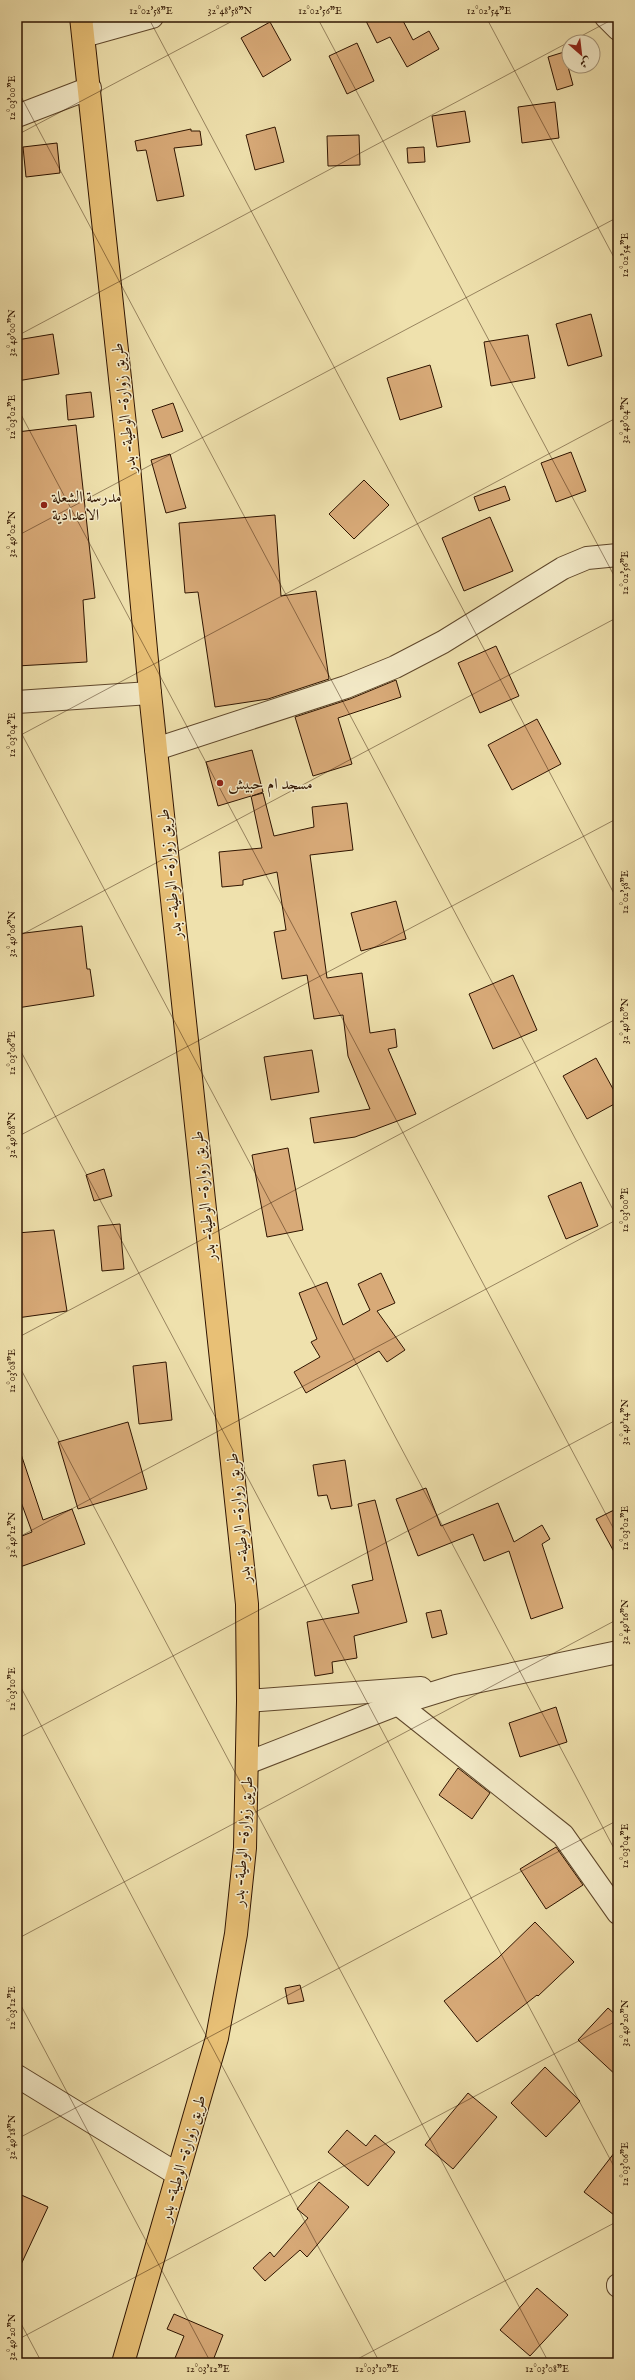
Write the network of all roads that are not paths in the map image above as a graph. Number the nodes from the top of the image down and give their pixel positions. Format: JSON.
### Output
{"nodes":[{"id":1,"x":152,"y":17,"type":"edge"},
{"id":2,"x":606,"y":17,"type":"edge"},
{"id":3,"x":83,"y":26,"type":"edge"},
{"id":4,"x":618,"y":29,"type":"edge"},
{"id":5,"x":90,"y":88,"type":"junction"},
{"id":6,"x":17,"y":116,"type":"edge"},
{"id":7,"x":618,"y":555,"type":"edge"},
{"id":8,"x":150,"y":693,"type":"junction"},
{"id":9,"x":17,"y":702,"type":"edge"},
{"id":10,"x":156,"y":749,"type":"junction"},
{"id":11,"x":618,"y":1652,"type":"edge"},
{"id":12,"x":456,"y":1686,"type":"junction"},
{"id":13,"x":248,"y":1701,"type":"junction"},
{"id":14,"x":398,"y":1704,"type":"junction"},
{"id":15,"x":247,"y":1763,"type":"junction"},
{"id":16,"x":618,"y":1913,"type":"edge"},
{"id":17,"x":17,"y":2076,"type":"edge"},
{"id":18,"x":177,"y":2174,"type":"junction"},
{"id":19,"x":123,"y":2363,"type":"edge"}],
"edges":[{"from":1,"to":3,"type":"street"},
{"from":2,"to":4,"type":"street"},
{"from":3,"to":5,"type":"highway","name":"طريق زوارة- الوطية- بدر"},
{"from":5,"to":6,"type":"street"},
{"from":5,"to":8,"type":"highway","name":"طريق زوارة- الوطية- بدر"},
{"from":7,"to":10,"type":"street"},
{"from":8,"to":9,"type":"street"},
{"from":8,"to":10,"type":"highway","name":"طريق زوارة- الوطية- بدر"},
{"from":10,"to":13,"type":"highway","name":"طريق زوارة- الوطية- بدر"},
{"from":11,"to":12,"type":"street"},
{"from":12,"to":13,"type":"street"},
{"from":12,"to":14,"type":"street"},
{"from":13,"to":15,"type":"highway","name":"طريق زوارة- الوطية- بدر"},
{"from":14,"to":15,"type":"street"},
{"from":14,"to":16,"type":"street"},
{"from":15,"to":18,"type":"highway","name":"طريق زوارة- الوطية- بدر"},
{"from":17,"to":18,"type":"street"},
{"from":18,"to":19,"type":"highway","name":"طريق زوارة- الوطية- بدر"}]}
